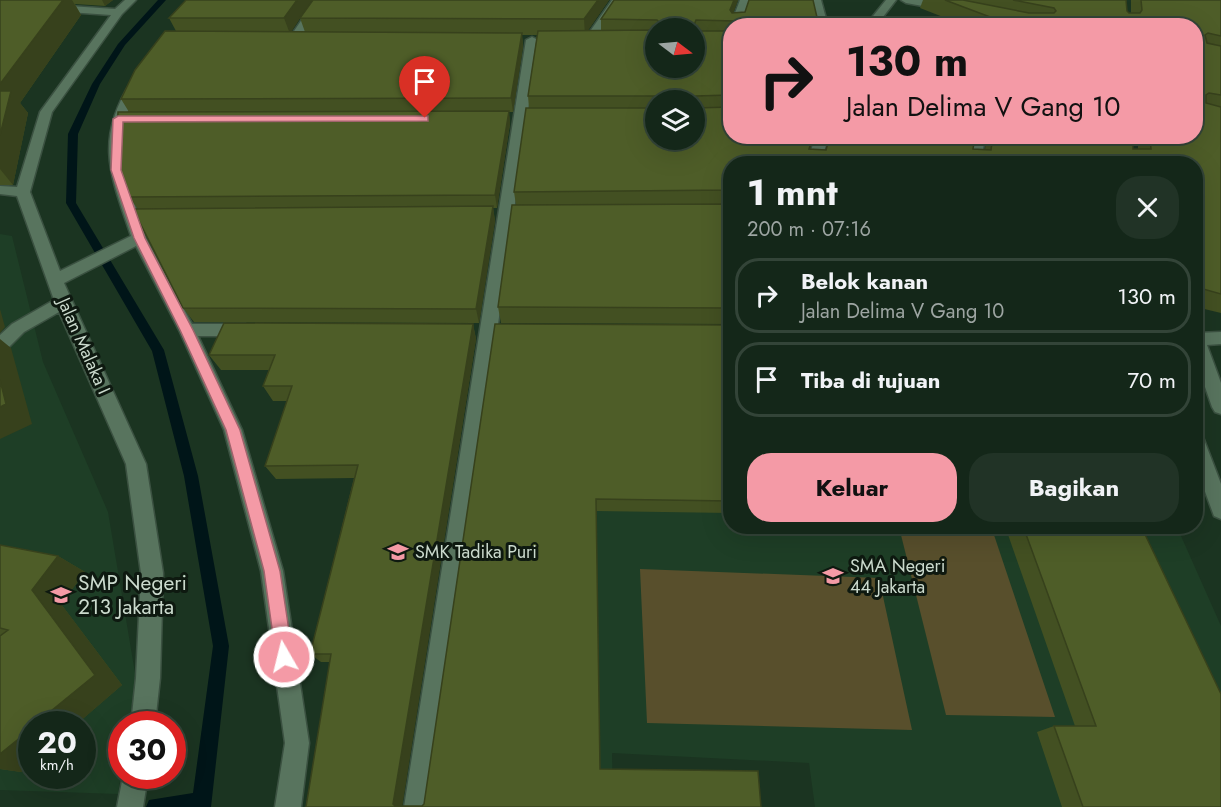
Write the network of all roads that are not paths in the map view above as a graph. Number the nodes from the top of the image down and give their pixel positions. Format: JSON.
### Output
{"nodes":[{"id":1,"x":131,"y":0,"type":"edge"},
{"id":2,"x":321,"y":0,"type":"edge"},
{"id":3,"x":617,"y":0,"type":"edge"},
{"id":4,"x":745,"y":0,"type":"edge"},
{"id":5,"x":816,"y":0,"type":"edge"},
{"id":6,"x":891,"y":0,"type":"edge"},
{"id":7,"x":906,"y":0,"type":"edge"},
{"id":8,"x":42,"y":8,"type":"edge"},
{"id":9,"x":962,"y":11,"type":"edge"},
{"id":10,"x":118,"y":12,"type":"junction"},
{"id":11,"x":738,"y":18,"type":"edge"},
{"id":12,"x":821,"y":18,"type":"edge"},
{"id":13,"x":876,"y":18,"type":"edge"},
{"id":14,"x":293,"y":40,"type":"edge"},
{"id":15,"x":532,"y":40,"type":"edge"},
{"id":16,"x":590,"y":40,"type":"edge"},
{"id":17,"x":139,"y":76,"type":"edge"},
{"id":18,"x":0,"y":190,"type":"edge"},
{"id":19,"x":23,"y":192,"type":"junction"},
{"id":20,"x":140,"y":238,"type":"junction"},
{"id":21,"x":60,"y":278,"type":"junction"},
{"id":22,"x":63,"y":302,"type":"junction"},
{"id":23,"x":187,"y":330,"type":"junction"},
{"id":24,"x":256,"y":330,"type":"edge"},
{"id":25,"x":1221,"y":338,"type":"edge"},
{"id":26,"x":1203,"y":339,"type":"edge"},
{"id":27,"x":0,"y":345,"type":"edge"},
{"id":28,"x":1203,"y":358,"type":"edge"},
{"id":29,"x":1221,"y":407,"type":"edge"},
{"id":30,"x":1203,"y":462,"type":"edge"},
{"id":31,"x":1221,"y":510,"type":"edge"},
{"id":32,"x":144,"y":711,"type":"edge"},
{"id":33,"x":288,"y":807,"type":"edge"},
{"id":34,"x":417,"y":807,"type":"edge"}],
"edges":[{"from":1,"to":10,"type":"street"},
{"from":2,"to":14,"type":"street"},
{"from":3,"to":16,"type":"street"},
{"from":4,"to":11,"type":"street"},
{"from":5,"to":12,"type":"street"},
{"from":6,"to":13,"type":"street"},
{"from":7,"to":9,"type":"street"},
{"from":8,"to":10,"type":"street"},
{"from":10,"to":19,"type":"street"},
{"from":15,"to":34,"type":"street"},
{"from":17,"to":20,"type":"street"},
{"from":18,"to":19,"type":"street"},
{"from":19,"to":21,"type":"street","name":"Jalan Malaka I"},
{"from":20,"to":21,"type":"street"},
{"from":20,"to":23,"type":"street"},
{"from":21,"to":22,"type":"street","name":"Jalan Malaka I"},
{"from":22,"to":27,"type":"street"},
{"from":22,"to":32,"type":"street","name":"Jalan Malaka I"},
{"from":23,"to":24,"type":"street"},
{"from":23,"to":33,"type":"street"},
{"from":25,"to":26,"type":"street"},
{"from":28,"to":29,"type":"street"},
{"from":30,"to":31,"type":"street"}]}
